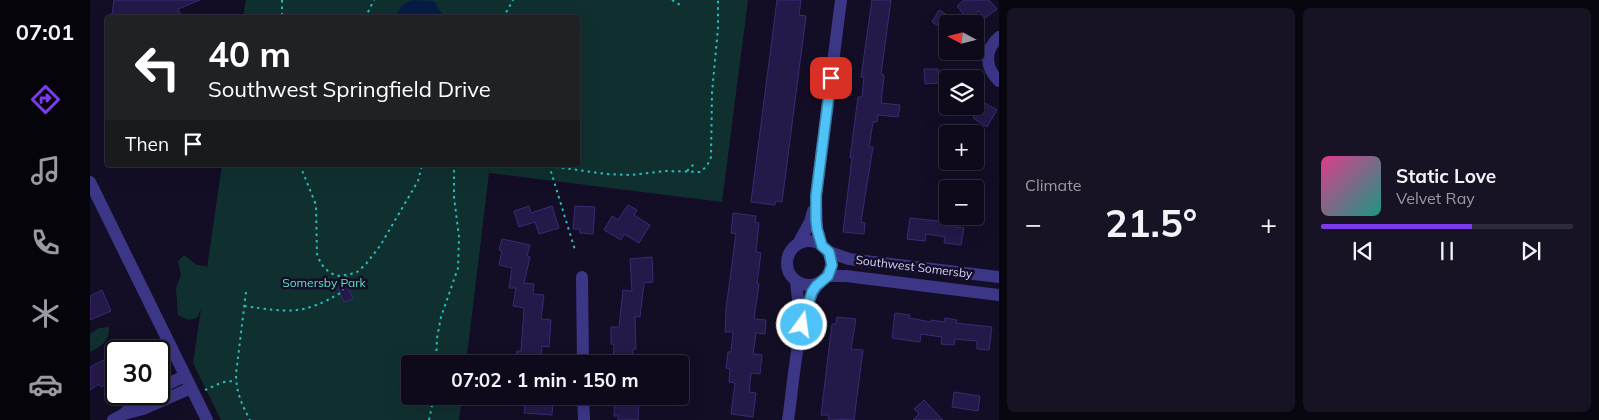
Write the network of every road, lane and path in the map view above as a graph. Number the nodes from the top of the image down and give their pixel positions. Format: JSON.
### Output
{"nodes":[{"id":1,"x":282,"y":0,"type":"edge"},
{"id":2,"x":374,"y":0,"type":"edge"},
{"id":3,"x":513,"y":0,"type":"edge"},
{"id":4,"x":672,"y":0,"type":"edge"},
{"id":5,"x":718,"y":0,"type":"edge"},
{"id":6,"x":841,"y":0,"type":"edge"},
{"id":7,"x":682,"y":6,"type":"dead end"},
{"id":8,"x":282,"y":15,"type":"edge"},
{"id":9,"x":366,"y":15,"type":"edge"},
{"id":10,"x":505,"y":15,"type":"edge"},
{"id":11,"x":999,"y":37,"type":"edge"},
{"id":12,"x":999,"y":81,"type":"edge"},
{"id":13,"x":694,"y":164,"type":"dead end"},
{"id":14,"x":301,"y":167,"type":"edge"},
{"id":15,"x":422,"y":167,"type":"edge"},
{"id":16,"x":454,"y":167,"type":"edge"},
{"id":17,"x":549,"y":167,"type":"edge"},
{"id":18,"x":556,"y":167,"type":"edge"},
{"id":19,"x":687,"y":171,"type":"junction"},
{"id":20,"x":90,"y":182,"type":"edge"},
{"id":21,"x":816,"y":196,"type":"junction"},
{"id":22,"x":800,"y":242,"type":"junction"},
{"id":23,"x":826,"y":249,"type":"junction"},
{"id":24,"x":574,"y":250,"type":"dead end"},
{"id":25,"x":347,"y":275,"type":"junction"},
{"id":26,"x":582,"y":277,"type":"dead end"},
{"id":27,"x":999,"y":277,"type":"edge"},
{"id":28,"x":824,"y":279,"type":"junction"},
{"id":29,"x":796,"y":282,"type":"junction"},
{"id":30,"x":246,"y":292,"type":"dead end"},
{"id":31,"x":999,"y":295,"type":"edge"},
{"id":32,"x":244,"y":306,"type":"junction"},
{"id":33,"x":799,"y":340,"type":"junction"},
{"id":34,"x":436,"y":355,"type":"edge"},
{"id":35,"x":583,"y":355,"type":"edge"},
{"id":36,"x":185,"y":376,"type":"junction"},
{"id":37,"x":236,"y":382,"type":"junction"},
{"id":38,"x":170,"y":383,"type":"edge"},
{"id":39,"x":193,"y":392,"type":"junction"},
{"id":40,"x":132,"y":405,"type":"edge"},
{"id":41,"x":432,"y":405,"type":"edge"},
{"id":42,"x":583,"y":405,"type":"edge"},
{"id":43,"x":118,"y":417,"type":"edge"},
{"id":44,"x":207,"y":420,"type":"edge"},
{"id":45,"x":250,"y":420,"type":"edge"},
{"id":46,"x":429,"y":420,"type":"edge"},
{"id":47,"x":584,"y":420,"type":"edge"},
{"id":48,"x":788,"y":420,"type":"edge"}],
"edges":[{"from":1,"to":8,"type":"path"},
{"from":2,"to":9,"type":"path"},
{"from":3,"to":10,"type":"path"},
{"from":4,"to":7,"type":"path"},
{"from":5,"to":19,"type":"path"},
{"from":6,"to":21,"type":"street"},
{"from":11,"to":12,"type":"street"},
{"from":13,"to":19,"type":"path"},
{"from":14,"to":25,"type":"path"},
{"from":15,"to":25,"type":"path"},
{"from":16,"to":34,"type":"path"},
{"from":17,"to":24,"type":"path"},
{"from":18,"to":19,"type":"path"},
{"from":20,"to":36,"type":"street"},
{"from":21,"to":22,"type":"street"},
{"from":21,"to":23,"type":"street"},
{"from":22,"to":23,"type":"street"},
{"from":22,"to":29,"type":"street"},
{"from":23,"to":27,"type":"street","name":"Southwest Somersby"},
{"from":23,"to":28,"type":"street"},
{"from":25,"to":32,"type":"path"},
{"from":26,"to":35,"type":"street"},
{"from":28,"to":29,"type":"street"},
{"from":28,"to":31,"type":"street","name":"Southwest Somersby"},
{"from":28,"to":33,"type":"street"},
{"from":29,"to":33,"type":"street"},
{"from":30,"to":32,"type":"path"},
{"from":32,"to":37,"type":"path"},
{"from":33,"to":48,"type":"street"},
{"from":36,"to":38,"type":"street"},
{"from":36,"to":39,"type":"street"},
{"from":37,"to":39,"type":"path"},
{"from":37,"to":45,"type":"path"},
{"from":39,"to":43,"type":"street"},
{"from":39,"to":44,"type":"street"},
{"from":40,"to":43,"type":"street"},
{"from":41,"to":46,"type":"path"},
{"from":42,"to":47,"type":"street"}]}
